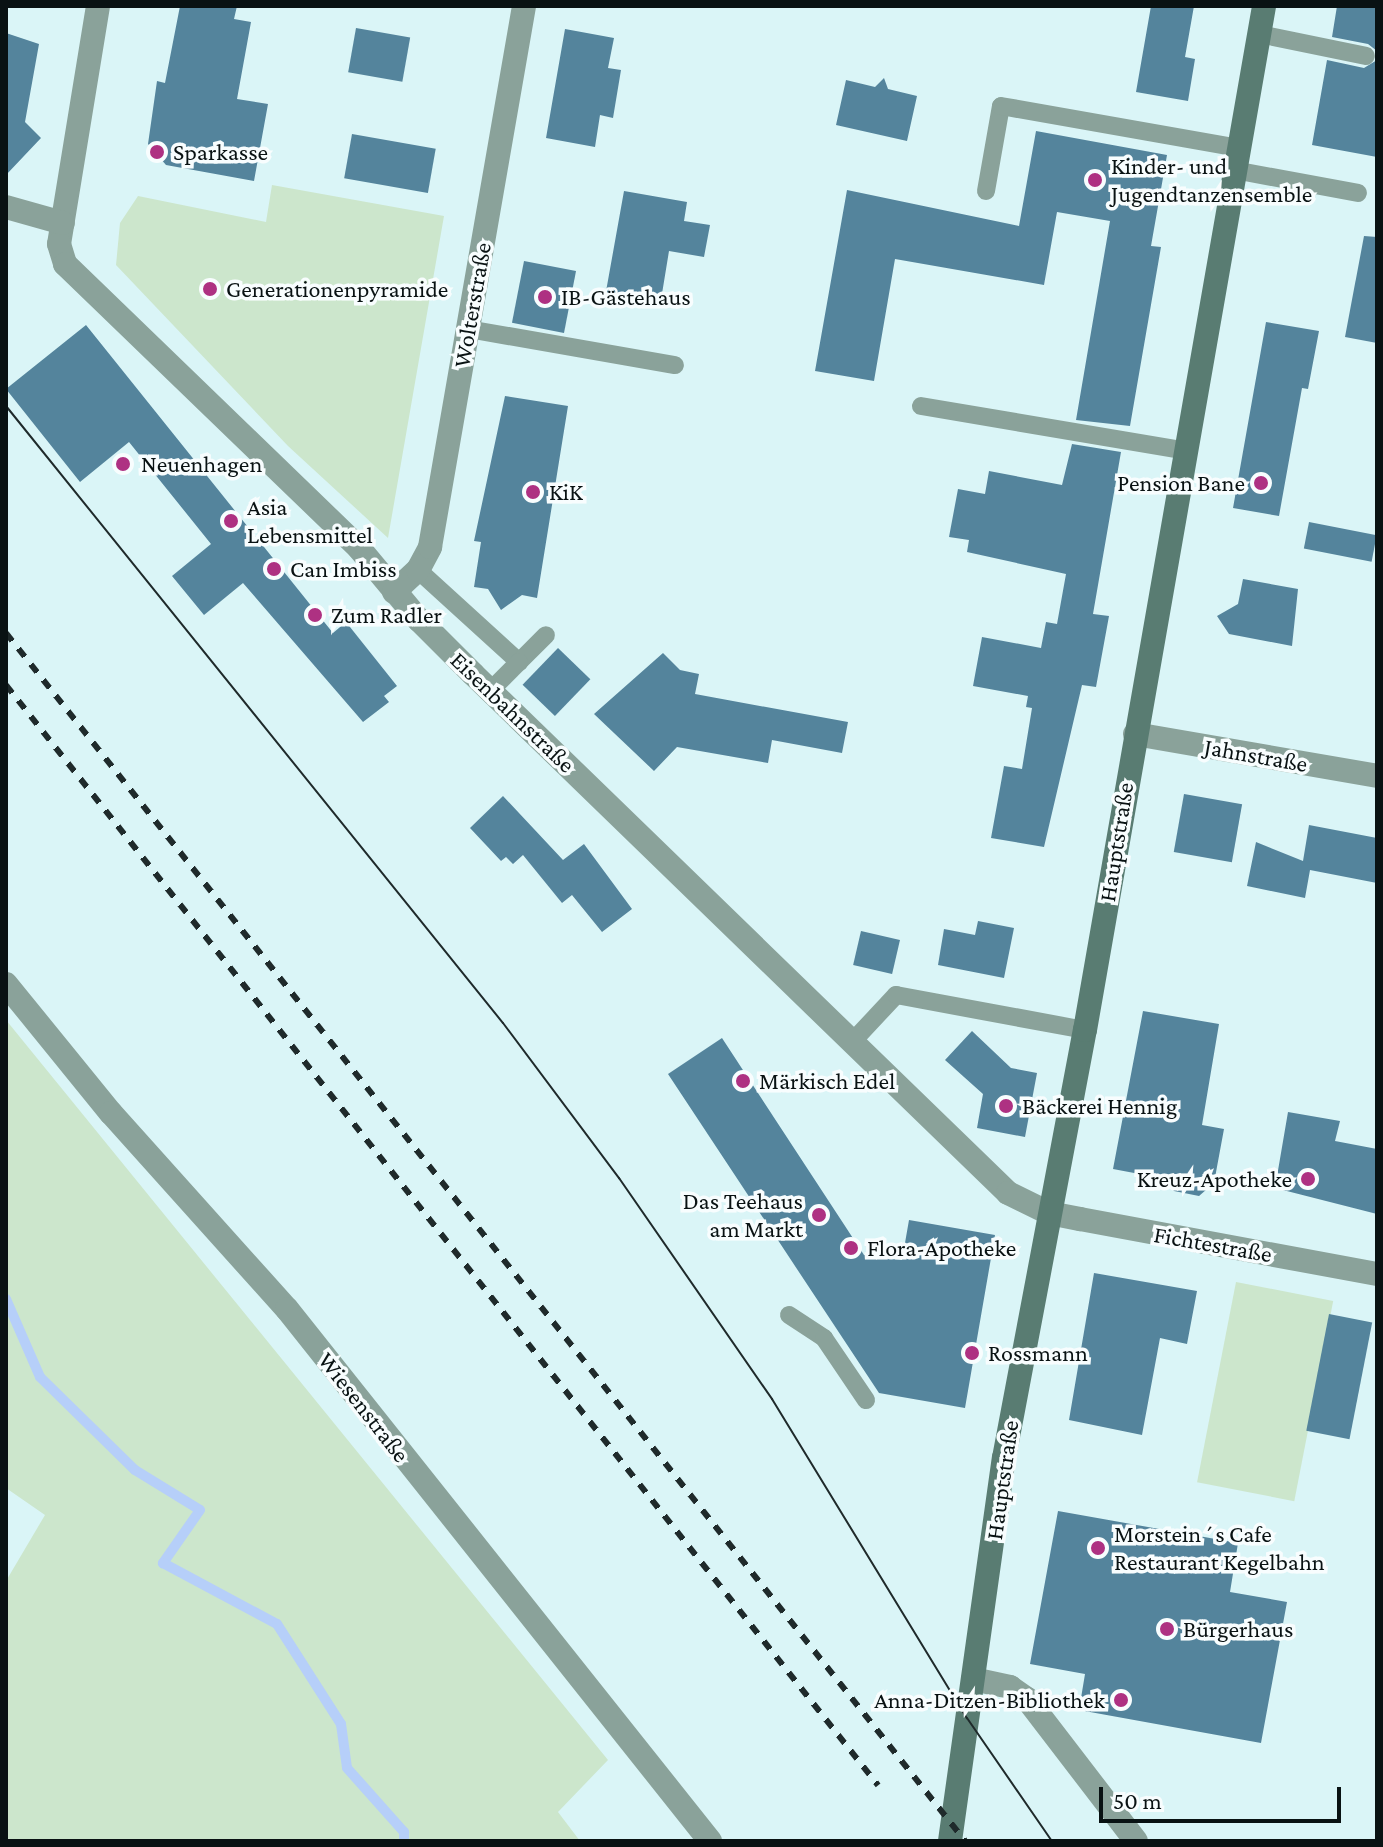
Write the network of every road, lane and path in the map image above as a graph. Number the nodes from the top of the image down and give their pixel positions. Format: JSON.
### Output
{"nodes":[{"id":1,"x":98,"y":6,"type":"edge"},
{"id":2,"x":524,"y":6,"type":"edge"},
{"id":3,"x":1264,"y":6,"type":"edge"},
{"id":4,"x":1259,"y":34,"type":"junction"},
{"id":5,"x":1366,"y":56,"type":"dead end"},
{"id":6,"x":1236,"y":159,"type":"junction"},
{"id":7,"x":986,"y":191,"type":"dead end"},
{"id":8,"x":1358,"y":193,"type":"dead end"},
{"id":9,"x":6,"y":207,"type":"edge"},
{"id":10,"x":63,"y":223,"type":"junction"},
{"id":11,"x":468,"y":329,"type":"junction"},
{"id":12,"x":675,"y":365,"type":"dead end"},
{"id":13,"x":921,"y":406,"type":"dead end"},
{"id":14,"x":1182,"y":450,"type":"junction"},
{"id":15,"x":418,"y":570,"type":"junction"},
{"id":16,"x":394,"y":592,"type":"junction"},
{"id":17,"x":546,"y":635,"type":"dead end"},
{"id":18,"x":519,"y":662,"type":"junction"},
{"id":19,"x":490,"y":691,"type":"junction"},
{"id":20,"x":1135,"y":734,"type":"junction"},
{"id":21,"x":1377,"y":776,"type":"edge"},
{"id":22,"x":6,"y":984,"type":"edge"},
{"id":23,"x":1085,"y":1030,"type":"junction"},
{"id":24,"x":853,"y":1041,"type":"junction"},
{"id":25,"x":1049,"y":1213,"type":"junction"},
{"id":26,"x":1377,"y":1274,"type":"edge"},
{"id":27,"x":789,"y":1315,"type":"dead end"},
{"id":28,"x":866,"y":1400,"type":"dead end"},
{"id":29,"x":973,"y":1679,"type":"junction"},
{"id":30,"x":710,"y":1841,"type":"edge"},
{"id":31,"x":950,"y":1841,"type":"edge"},
{"id":32,"x":1136,"y":1841,"type":"edge"}],
"edges":[{"from":1,"to":10,"type":"street","name":"Eisenbahnstraße"},
{"from":2,"to":11,"type":"street","name":"Wolterstraße"},
{"from":3,"to":4,"type":"main road","name":"Hauptstraße"},
{"from":4,"to":5,"type":"lane"},
{"from":4,"to":6,"type":"main road","name":"Hauptstraße"},
{"from":6,"to":7,"type":"lane"},
{"from":6,"to":8,"type":"lane"},
{"from":6,"to":14,"type":"main road","name":"Hauptstraße"},
{"from":9,"to":10,"type":"street"},
{"from":10,"to":16,"type":"street","name":"Eisenbahnstraße"},
{"from":11,"to":12,"type":"lane"},
{"from":11,"to":15,"type":"street","name":"Wolterstraße"},
{"from":13,"to":14,"type":"lane"},
{"from":14,"to":20,"type":"main road","name":"Hauptstraße"},
{"from":15,"to":16,"type":"street","name":"Wolterstraße"},
{"from":15,"to":18,"type":"lane"},
{"from":16,"to":19,"type":"street","name":"Eisenbahnstraße"},
{"from":17,"to":18,"type":"lane"},
{"from":18,"to":19,"type":"lane"},
{"from":19,"to":24,"type":"street","name":"Eisenbahnstraße"},
{"from":20,"to":21,"type":"street","name":"Jahnstraße"},
{"from":20,"to":23,"type":"main road","name":"Hauptstraße"},
{"from":22,"to":30,"type":"street","name":"Wiesenstraße"},
{"from":23,"to":24,"type":"lane"},
{"from":23,"to":25,"type":"main road","name":"Hauptstraße"},
{"from":24,"to":25,"type":"street","name":"Eisenbahnstraße"},
{"from":25,"to":26,"type":"street","name":"Fichtestraße"},
{"from":25,"to":29,"type":"main road","name":"Hauptstraße"},
{"from":27,"to":28,"type":"lane"},
{"from":29,"to":31,"type":"main road","name":"Hauptstraße"},
{"from":29,"to":32,"type":"street"}]}
